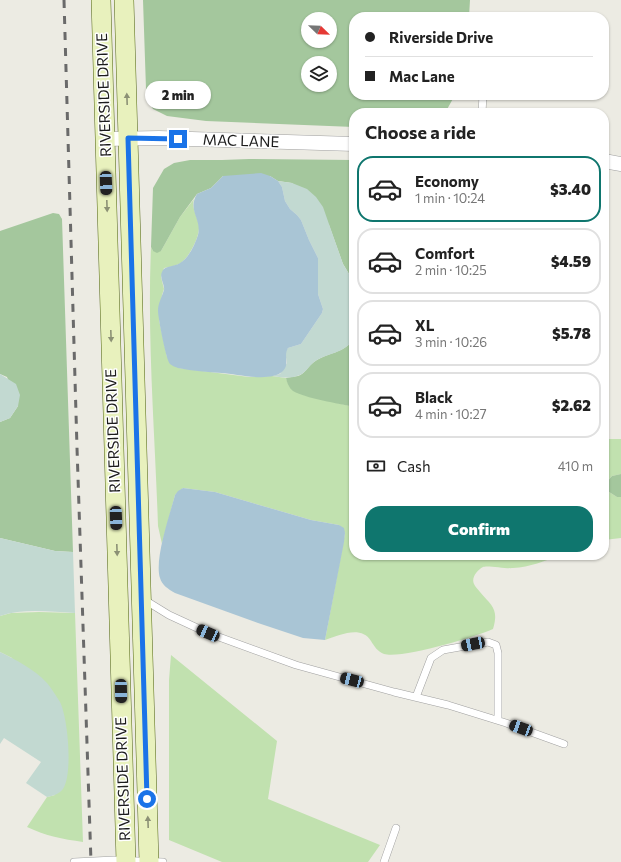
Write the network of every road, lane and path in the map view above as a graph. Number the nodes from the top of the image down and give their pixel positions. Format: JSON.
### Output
{"nodes":[{"id":1,"x":101,"y":0,"type":"edge"},
{"id":2,"x":124,"y":0,"type":"edge"},
{"id":3,"x":128,"y":138,"type":"junction"},
{"id":4,"x":105,"y":139,"type":"junction"},
{"id":5,"x":349,"y":144,"type":"edge"},
{"id":6,"x":609,"y":162,"type":"edge"},
{"id":7,"x":621,"y":164,"type":"edge"},
{"id":8,"x":141,"y":598,"type":"junction"},
{"id":9,"x":416,"y":697,"type":"junction"},
{"id":10,"x":498,"y":720,"type":"junction"},
{"id":11,"x":564,"y":744,"type":"dead end"},
{"id":12,"x":396,"y":828,"type":"dead end"},
{"id":13,"x":126,"y":861,"type":"edge"},
{"id":14,"x":74,"y":862,"type":"edge"},
{"id":15,"x":154,"y":862,"type":"edge"},
{"id":16,"x":384,"y":862,"type":"edge"}],
"edges":[{"from":1,"to":4,"type":"main road","name":"RIVERSIDE DRIVE"},
{"from":3,"to":2,"type":"main road","name":"RIVERSIDE DRIVE","one_way":true},
{"from":3,"to":4,"type":"street","name":"MAC LANE"},
{"from":3,"to":5,"type":"street","name":"MAC LANE"},
{"from":3,"to":8,"type":"main road","name":"RIVERSIDE DRIVE"},
{"from":4,"to":13,"type":"main road","name":"RIVERSIDE DRIVE","one_way":true},
{"from":6,"to":7,"type":"street"},
{"from":8,"to":9,"type":"lane"},
{"from":15,"to":8,"type":"main road","name":"RIVERSIDE DRIVE","one_way":true},
{"from":9,"to":10,"type":"lane"},
{"from":9,"to":10,"type":"lane"},
{"from":10,"to":11,"type":"lane"},
{"from":12,"to":16,"type":"lane"},
{"from":13,"to":14,"type":"lane"},
{"from":13,"to":15,"type":"lane"}]}
